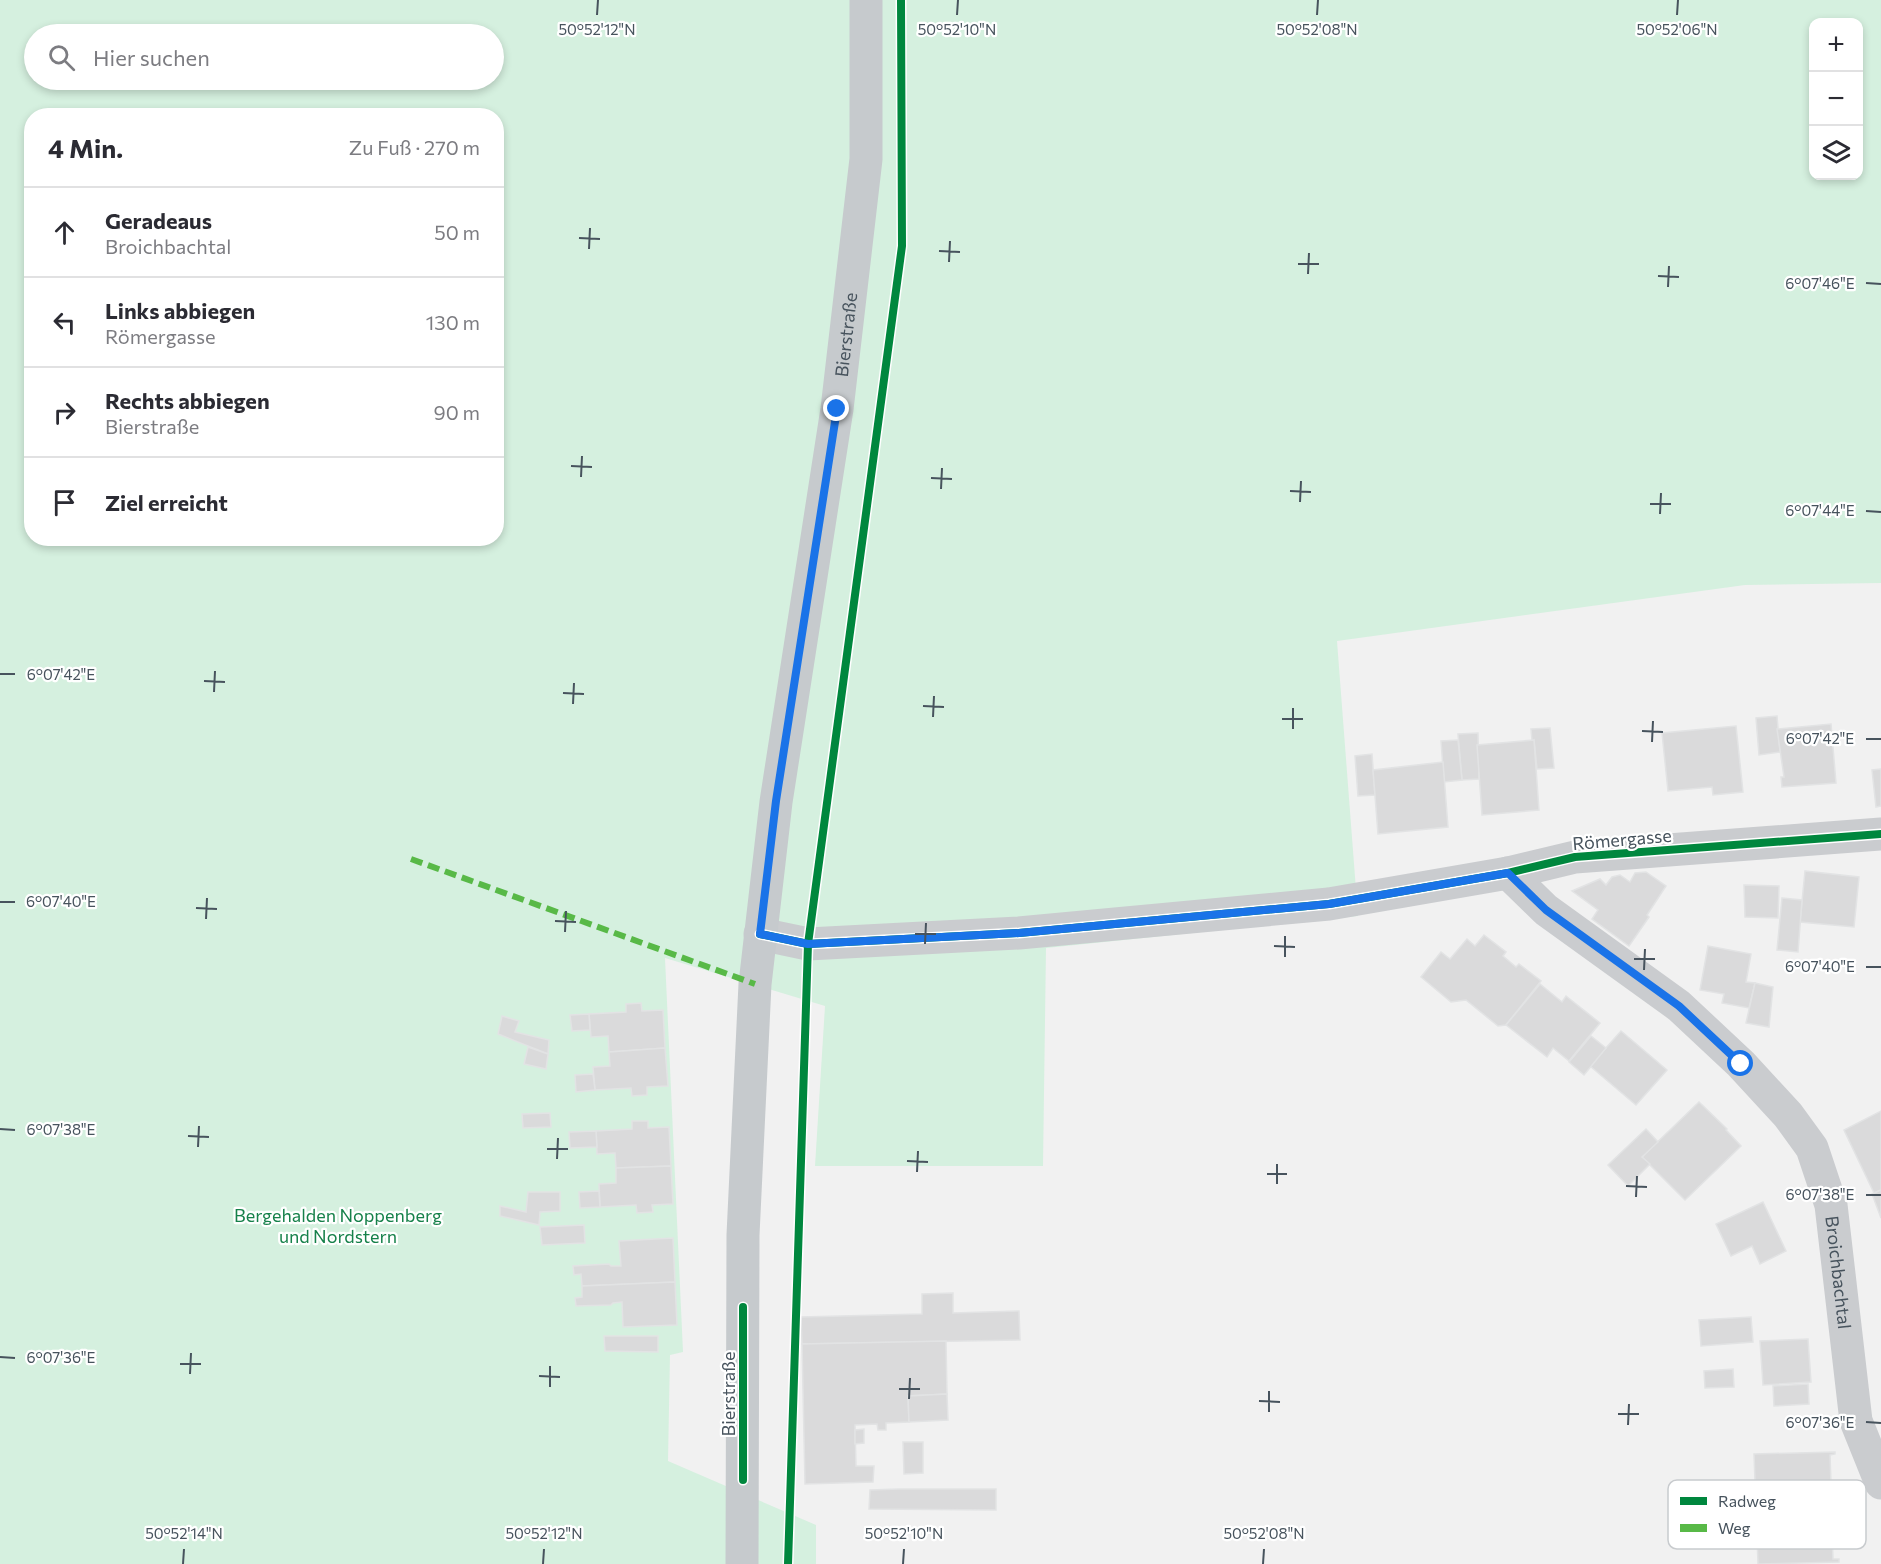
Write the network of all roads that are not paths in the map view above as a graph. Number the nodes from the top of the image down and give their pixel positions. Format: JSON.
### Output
{"nodes":[{"id":1,"x":866,"y":0,"type":"edge"},
{"id":2,"x":1881,"y":834,"type":"edge"},
{"id":3,"x":1508,"y":873,"type":"junction"},
{"id":4,"x":760,"y":934,"type":"junction"},
{"id":5,"x":1881,"y":1483,"type":"edge"},
{"id":6,"x":742,"y":1564,"type":"edge"}],
"edges":[{"from":1,"to":4,"type":"main road","name":"Bierstraße"},
{"from":2,"to":3,"type":"street","name":"Römergasse"},
{"from":3,"to":4,"type":"street","name":"Römergasse"},
{"from":3,"to":5,"type":"street","name":"Broichbachtal"},
{"from":4,"to":6,"type":"main road","name":"Bierstraße"}]}
